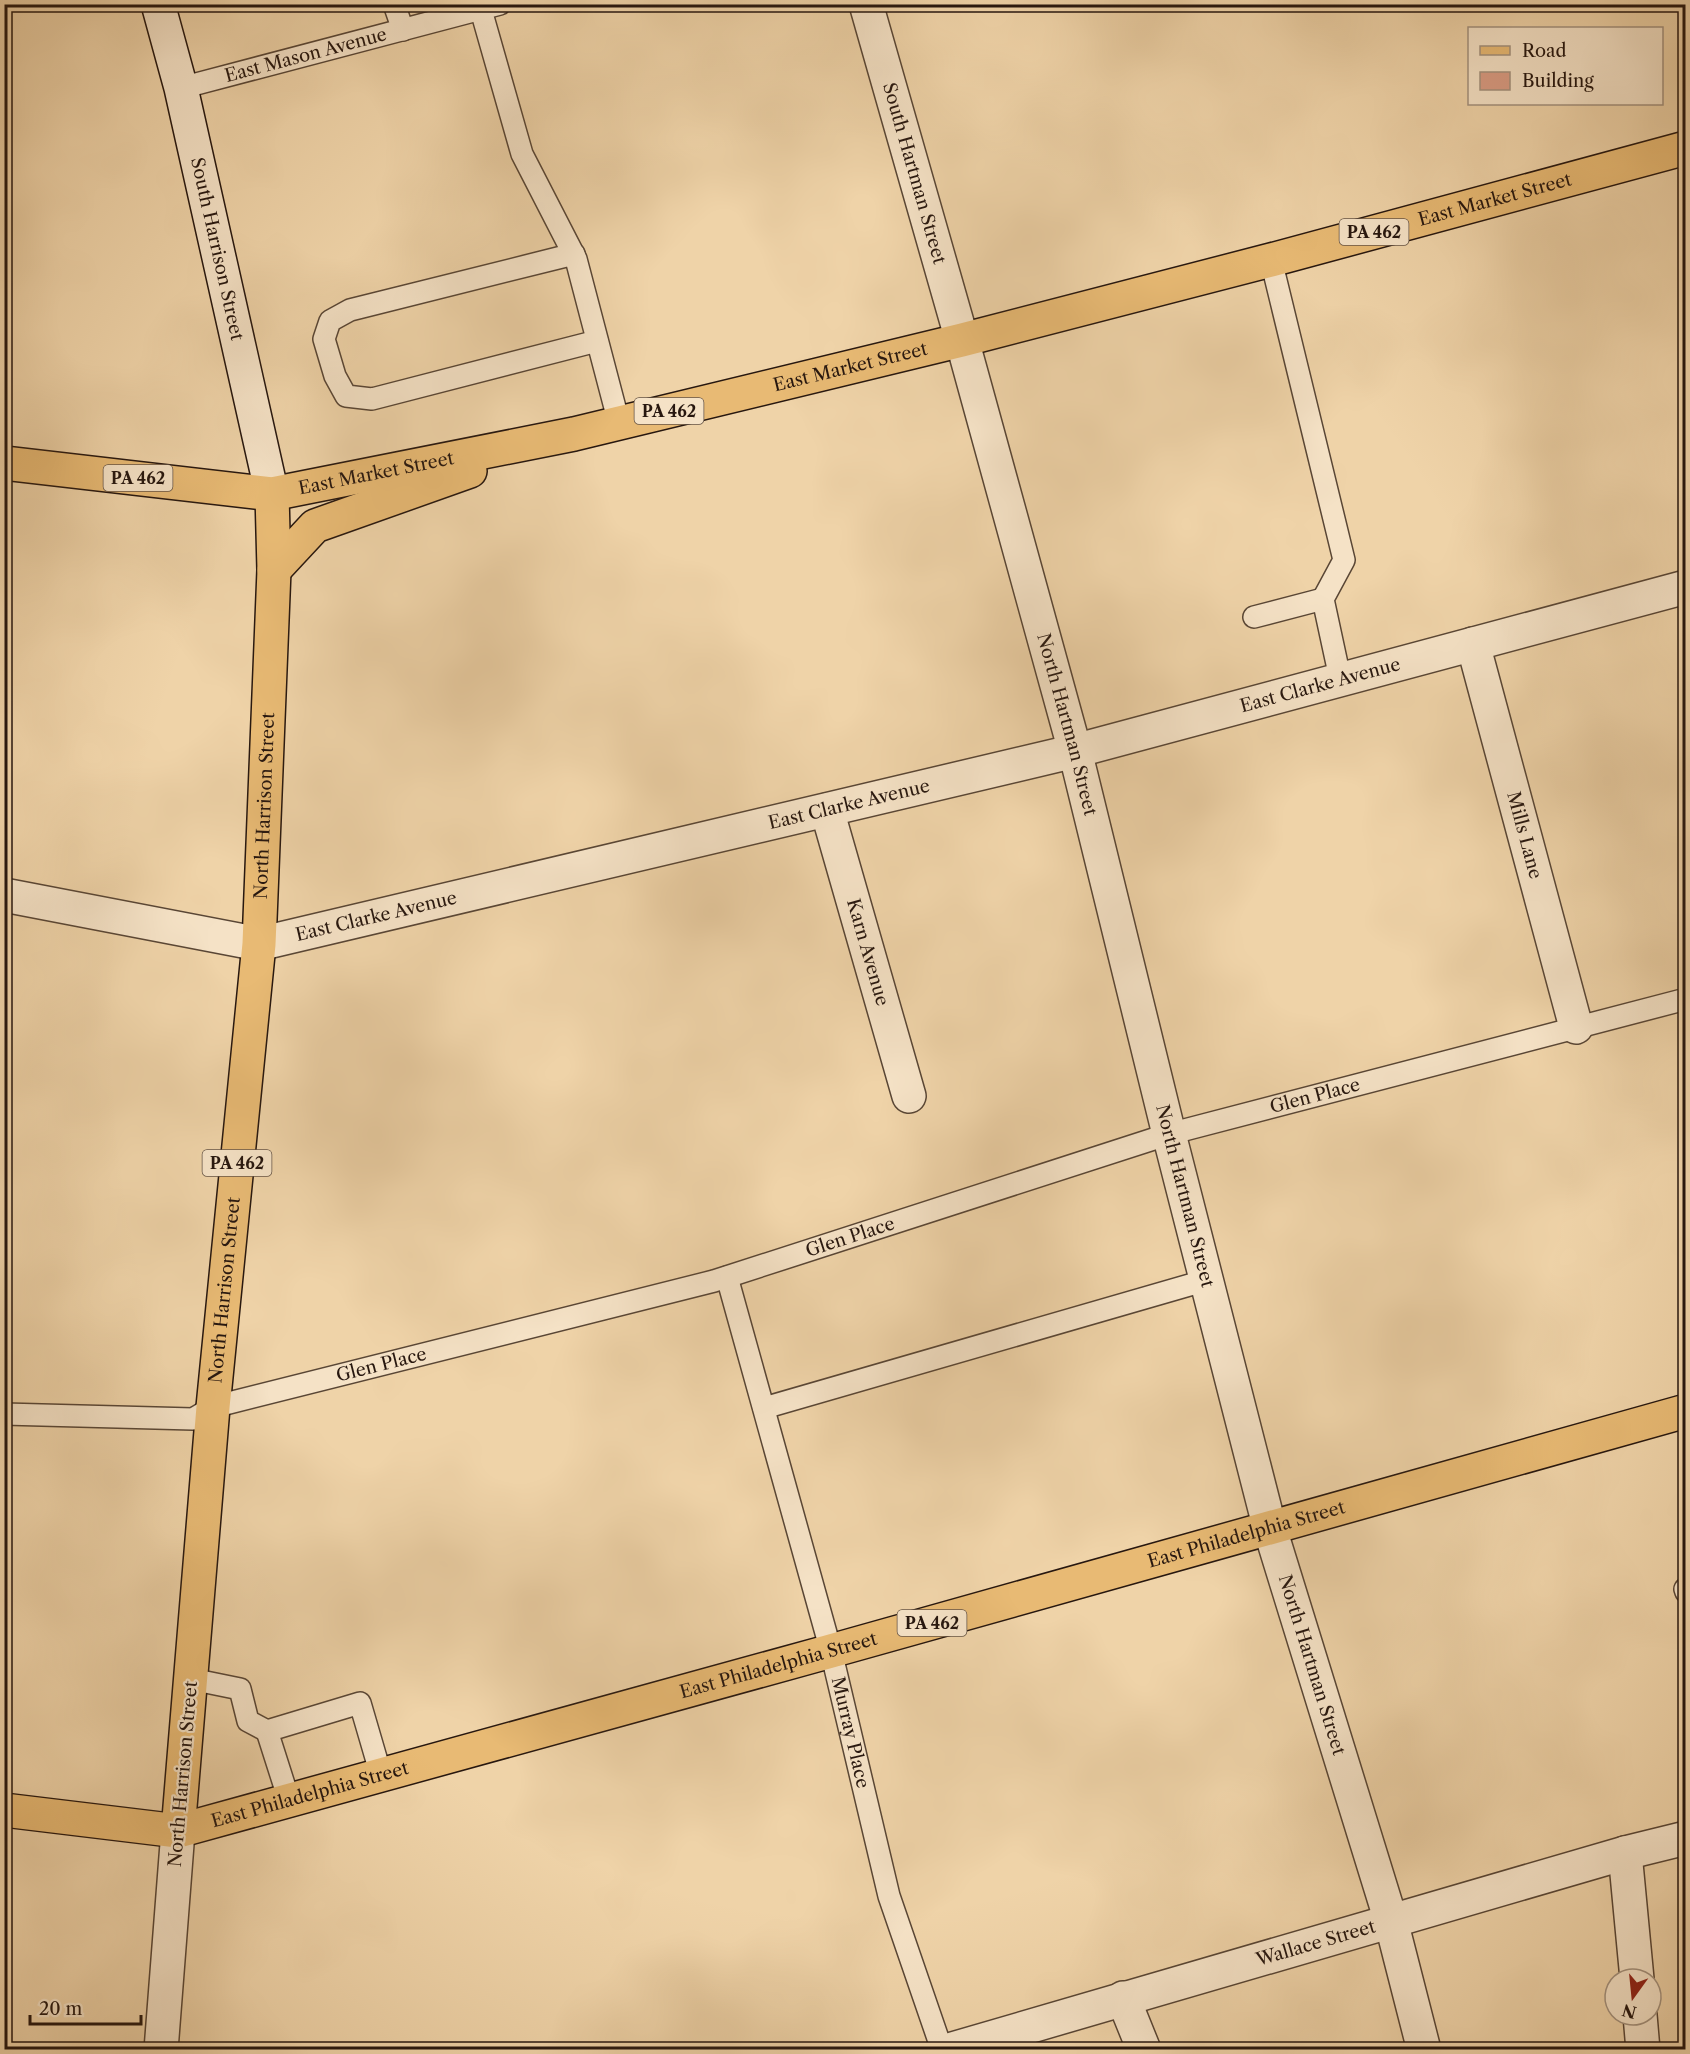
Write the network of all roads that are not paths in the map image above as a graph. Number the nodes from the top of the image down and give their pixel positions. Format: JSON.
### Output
{"nodes":[{"id":1,"x":158,"y":4,"type":"edge"},
{"id":2,"x":394,"y":4,"type":"edge"},
{"id":3,"x":866,"y":4,"type":"edge"},
{"id":4,"x":490,"y":7,"type":"edge"},
{"id":5,"x":403,"y":30,"type":"junction"},
{"id":6,"x":181,"y":88,"type":"junction"},
{"id":7,"x":1686,"y":148,"type":"edge"},
{"id":8,"x":574,"y":254,"type":"junction"},
{"id":9,"x":1271,"y":260,"type":"junction"},
{"id":10,"x":962,"y":340,"type":"junction"},
{"id":11,"x":597,"y":341,"type":"junction"},
{"id":12,"x":619,"y":423,"type":"junction"},
{"id":13,"x":574,"y":434,"type":"junction"},
{"id":14,"x":4,"y":463,"type":"edge"},
{"id":15,"x":272,"y":494,"type":"junction"},
{"id":16,"x":274,"y":570,"type":"junction"},
{"id":17,"x":1686,"y":587,"type":"edge"},
{"id":18,"x":1323,"y":599,"type":"junction"},
{"id":19,"x":1254,"y":617,"type":"dead end"},
{"id":20,"x":1473,"y":644,"type":"junction"},
{"id":21,"x":1340,"y":678,"type":"junction"},
{"id":22,"x":1075,"y":751,"type":"junction"},
{"id":23,"x":826,"y":810,"type":"junction"},
{"id":24,"x":4,"y":895,"type":"edge"},
{"id":25,"x":259,"y":944,"type":"junction"},
{"id":26,"x":1686,"y":999,"type":"edge"},
{"id":27,"x":1576,"y":1027,"type":"junction"},
{"id":28,"x":909,"y":1096,"type":"dead end"},
{"id":29,"x":1169,"y":1134,"type":"junction"},
{"id":30,"x":727,"y":1277,"type":"junction"},
{"id":31,"x":1207,"y":1280,"type":"junction"},
{"id":32,"x":213,"y":1407,"type":"junction"},
{"id":33,"x":764,"y":1408,"type":"junction"},
{"id":34,"x":1686,"y":1411,"type":"edge"},
{"id":35,"x":4,"y":1414,"type":"edge"},
{"id":36,"x":1270,"y":1529,"type":"junction"},
{"id":37,"x":831,"y":1651,"type":"junction"},
{"id":38,"x":191,"y":1680,"type":"junction"},
{"id":39,"x":267,"y":1731,"type":"junction"},
{"id":40,"x":381,"y":1775,"type":"junction"},
{"id":41,"x":289,"y":1800,"type":"junction"},
{"id":42,"x":4,"y":1810,"type":"edge"},
{"id":43,"x":178,"y":1831,"type":"junction"},
{"id":44,"x":1686,"y":1838,"type":"edge"},
{"id":45,"x":1625,"y":1853,"type":"junction"},
{"id":46,"x":1391,"y":1921,"type":"junction"},
{"id":47,"x":1636,"y":1967,"type":"edge"},
{"id":48,"x":1123,"y":1998,"type":"junction"},
{"id":49,"x":1641,"y":2027,"type":"edge"},
{"id":50,"x":161,"y":2049,"type":"edge"},
{"id":51,"x":942,"y":2049,"type":"edge"},
{"id":52,"x":949,"y":2049,"type":"edge"},
{"id":53,"x":1144,"y":2049,"type":"edge"},
{"id":54,"x":1424,"y":2049,"type":"edge"},
{"id":55,"x":1643,"y":2049,"type":"edge"}],
"edges":[{"from":1,"to":6,"type":"street","name":"South Harrison Street"},
{"from":2,"to":5,"type":"lane"},
{"from":3,"to":10,"type":"street","name":"South Hartman Street"},
{"from":4,"to":5,"type":"lane","name":"East Mason Avenue"},
{"from":4,"to":8,"type":"lane"},
{"from":5,"to":6,"type":"lane","name":"East Mason Avenue"},
{"from":6,"to":15,"type":"street","name":"South Harrison Street"},
{"from":7,"to":9,"type":"main road","name":"East Market Street","number":"PA 462"},
{"from":8,"to":11,"type":"lane"},
{"from":8,"to":11,"type":"lane"},
{"from":9,"to":10,"type":"main road","name":"East Market Street","number":"PA 462"},
{"from":9,"to":18,"type":"lane"},
{"from":10,"to":12,"type":"main road","name":"East Market Street","number":"PA 462"},
{"from":10,"to":22,"type":"street","name":"North Hartman Street"},
{"from":11,"to":12,"type":"lane"},
{"from":12,"to":13,"type":"main road","name":"East Market Street","number":"PA 462"},
{"from":13,"to":15,"type":"main road","name":"East Market Street","number":"PA 462"},
{"from":13,"to":16,"type":"main road"},
{"from":14,"to":15,"type":"main road","name":"East Market Street","number":"PA 462"},
{"from":15,"to":16,"type":"main road","name":"North Harrison Street","number":"PA 462"},
{"from":16,"to":25,"type":"main road","name":"North Harrison Street","number":"PA 462"},
{"from":17,"to":20,"type":"street","name":"East Clarke Avenue"},
{"from":18,"to":19,"type":"lane"},
{"from":18,"to":21,"type":"lane"},
{"from":20,"to":21,"type":"street","name":"East Clarke Avenue"},
{"from":20,"to":27,"type":"street","name":"Mills Lane"},
{"from":21,"to":22,"type":"street","name":"East Clarke Avenue"},
{"from":22,"to":23,"type":"street","name":"East Clarke Avenue"},
{"from":22,"to":29,"type":"street","name":"North Hartman Street"},
{"from":23,"to":25,"type":"street","name":"East Clarke Avenue"},
{"from":23,"to":28,"type":"street","name":"Karn Avenue"},
{"from":24,"to":25,"type":"street","name":"East Clarke Avenue"},
{"from":25,"to":32,"type":"main road","name":"North Harrison Street","number":"PA 462"},
{"from":26,"to":27,"type":"lane","name":"Glen Place"},
{"from":27,"to":29,"type":"lane","name":"Glen Place"},
{"from":29,"to":30,"type":"lane","name":"Glen Place"},
{"from":29,"to":31,"type":"street","name":"North Hartman Street"},
{"from":30,"to":32,"type":"lane","name":"Glen Place"},
{"from":30,"to":33,"type":"lane","name":"Murray Place"},
{"from":31,"to":33,"type":"lane"},
{"from":31,"to":36,"type":"street","name":"North Hartman Street"},
{"from":32,"to":35,"type":"lane","name":"Glen Place"},
{"from":32,"to":38,"type":"main road","name":"North Harrison Street","number":"PA 462"},
{"from":33,"to":37,"type":"lane","name":"Murray Place"},
{"from":34,"to":36,"type":"main road","name":"East Philadelphia Street","number":"PA 462"},
{"from":36,"to":37,"type":"main road","name":"East Philadelphia Street","number":"PA 462"},
{"from":36,"to":46,"type":"street","name":"North Hartman Street"},
{"from":37,"to":40,"type":"main road","name":"East Philadelphia Street","number":"PA 462"},
{"from":37,"to":51,"type":"lane","name":"Murray Place"},
{"from":38,"to":39,"type":"lane"},
{"from":38,"to":43,"type":"main road","name":"North Harrison Street","number":"PA 462"},
{"from":39,"to":40,"type":"lane"},
{"from":39,"to":41,"type":"lane"},
{"from":40,"to":41,"type":"main road","name":"East Philadelphia Street","number":"PA 462"},
{"from":41,"to":43,"type":"main road","name":"East Philadelphia Street","number":"PA 462"},
{"from":42,"to":43,"type":"main road","name":"East Philadelphia Street"},
{"from":43,"to":50,"type":"street","name":"North Harrison Street"},
{"from":44,"to":45,"type":"street","name":"Wallace Street"},
{"from":45,"to":46,"type":"street","name":"Wallace Street"},
{"from":45,"to":47,"type":"street"},
{"from":46,"to":48,"type":"street","name":"Wallace Street"},
{"from":46,"to":54,"type":"street","name":"North Hartman Street"},
{"from":48,"to":52,"type":"street","name":"Wallace Street"},
{"from":48,"to":53,"type":"street"},
{"from":49,"to":55,"type":"street"}]}
